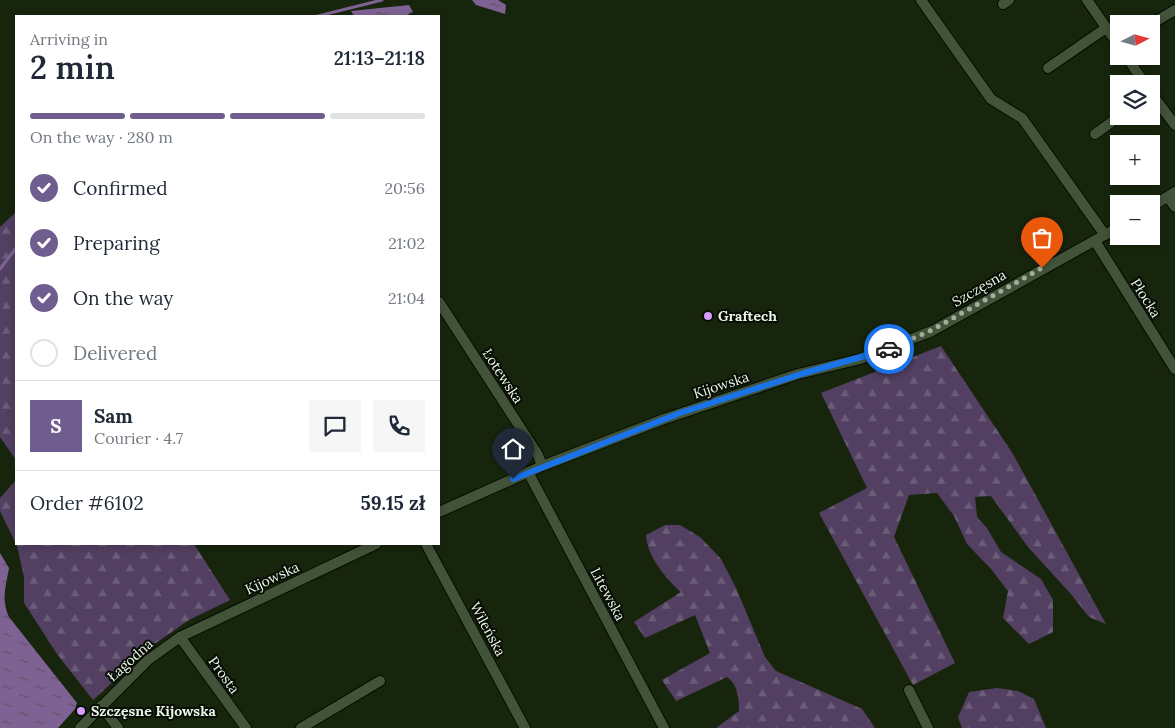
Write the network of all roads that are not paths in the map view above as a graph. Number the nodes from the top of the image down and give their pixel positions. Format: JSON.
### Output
{"nodes":[{"id":1,"x":921,"y":0,"type":"edge"},
{"id":2,"x":1087,"y":0,"type":"edge"},
{"id":3,"x":1175,"y":10,"type":"edge"},
{"id":4,"x":1160,"y":19,"type":"edge"},
{"id":5,"x":1106,"y":28,"type":"junction"},
{"id":6,"x":1110,"y":33,"type":"edge"},
{"id":7,"x":1048,"y":68,"type":"dead end"},
{"id":8,"x":1160,"y":106,"type":"edge"},
{"id":9,"x":1110,"y":123,"type":"edge"},
{"id":10,"x":1175,"y":125,"type":"edge"},
{"id":11,"x":1095,"y":134,"type":"dead end"},
{"id":12,"x":1172,"y":195,"type":"edge"},
{"id":13,"x":1160,"y":202,"type":"edge"},
{"id":14,"x":1175,"y":207,"type":"edge"},
{"id":15,"x":1110,"y":232,"type":"edge"},
{"id":16,"x":1105,"y":235,"type":"junction"},
{"id":17,"x":1095,"y":241,"type":"junction"},
{"id":18,"x":440,"y":304,"type":"edge"},
{"id":19,"x":932,"y":330,"type":"joint"},
{"id":20,"x":1174,"y":367,"type":"edge"},
{"id":21,"x":542,"y":466,"type":"junction"},
{"id":22,"x":528,"y":472,"type":"junction"},
{"id":23,"x":440,"y":512,"type":"edge"},
{"id":24,"x":374,"y":545,"type":"edge"},
{"id":25,"x":427,"y":545,"type":"edge"},
{"id":26,"x":180,"y":638,"type":"junction"},
{"id":27,"x":380,"y":681,"type":"dead end"},
{"id":28,"x":909,"y":690,"type":"dead end"},
{"id":29,"x":100,"y":706,"type":"junction"},
{"id":30,"x":80,"y":728,"type":"edge"},
{"id":31,"x":118,"y":728,"type":"edge"},
{"id":32,"x":246,"y":728,"type":"edge"},
{"id":33,"x":301,"y":728,"type":"edge"},
{"id":34,"x":525,"y":728,"type":"edge"},
{"id":35,"x":664,"y":728,"type":"edge"},
{"id":36,"x":928,"y":728,"type":"edge"}],
"edges":[{"from":1,"to":16,"type":"street"},
{"from":2,"to":5,"type":"street"},
{"from":3,"to":4,"type":"street"},
{"from":5,"to":6,"type":"street"},
{"from":5,"to":7,"type":"street"},
{"from":8,"to":10,"type":"street"},
{"from":9,"to":11,"type":"street"},
{"from":12,"to":13,"type":"street"},
{"from":12,"to":14,"type":"street"},
{"from":15,"to":16,"type":"street","name":"Szczęsna"},
{"from":16,"to":17,"type":"street","name":"Szczęsna"},
{"from":17,"to":19,"type":"street","name":"Szczęsna"},
{"from":17,"to":20,"type":"street","name":"Płocka"},
{"from":18,"to":21,"type":"street","name":"Łotewska"},
{"from":19,"to":21,"type":"street","name":"Kijowska"},
{"from":21,"to":22,"type":"street","name":"Kijowska"},
{"from":22,"to":23,"type":"street","name":"Kijowska"},
{"from":22,"to":35,"type":"street","name":"Litewska"},
{"from":24,"to":26,"type":"street","name":"Kijowska"},
{"from":25,"to":34,"type":"street","name":"Wileńska"},
{"from":26,"to":29,"type":"street","name":"Łagodna"},
{"from":26,"to":32,"type":"street","name":"Prosta"},
{"from":27,"to":33,"type":"street"},
{"from":28,"to":36,"type":"street"},
{"from":29,"to":30,"type":"street","name":"Łagodna"},
{"from":29,"to":31,"type":"street"}]}
